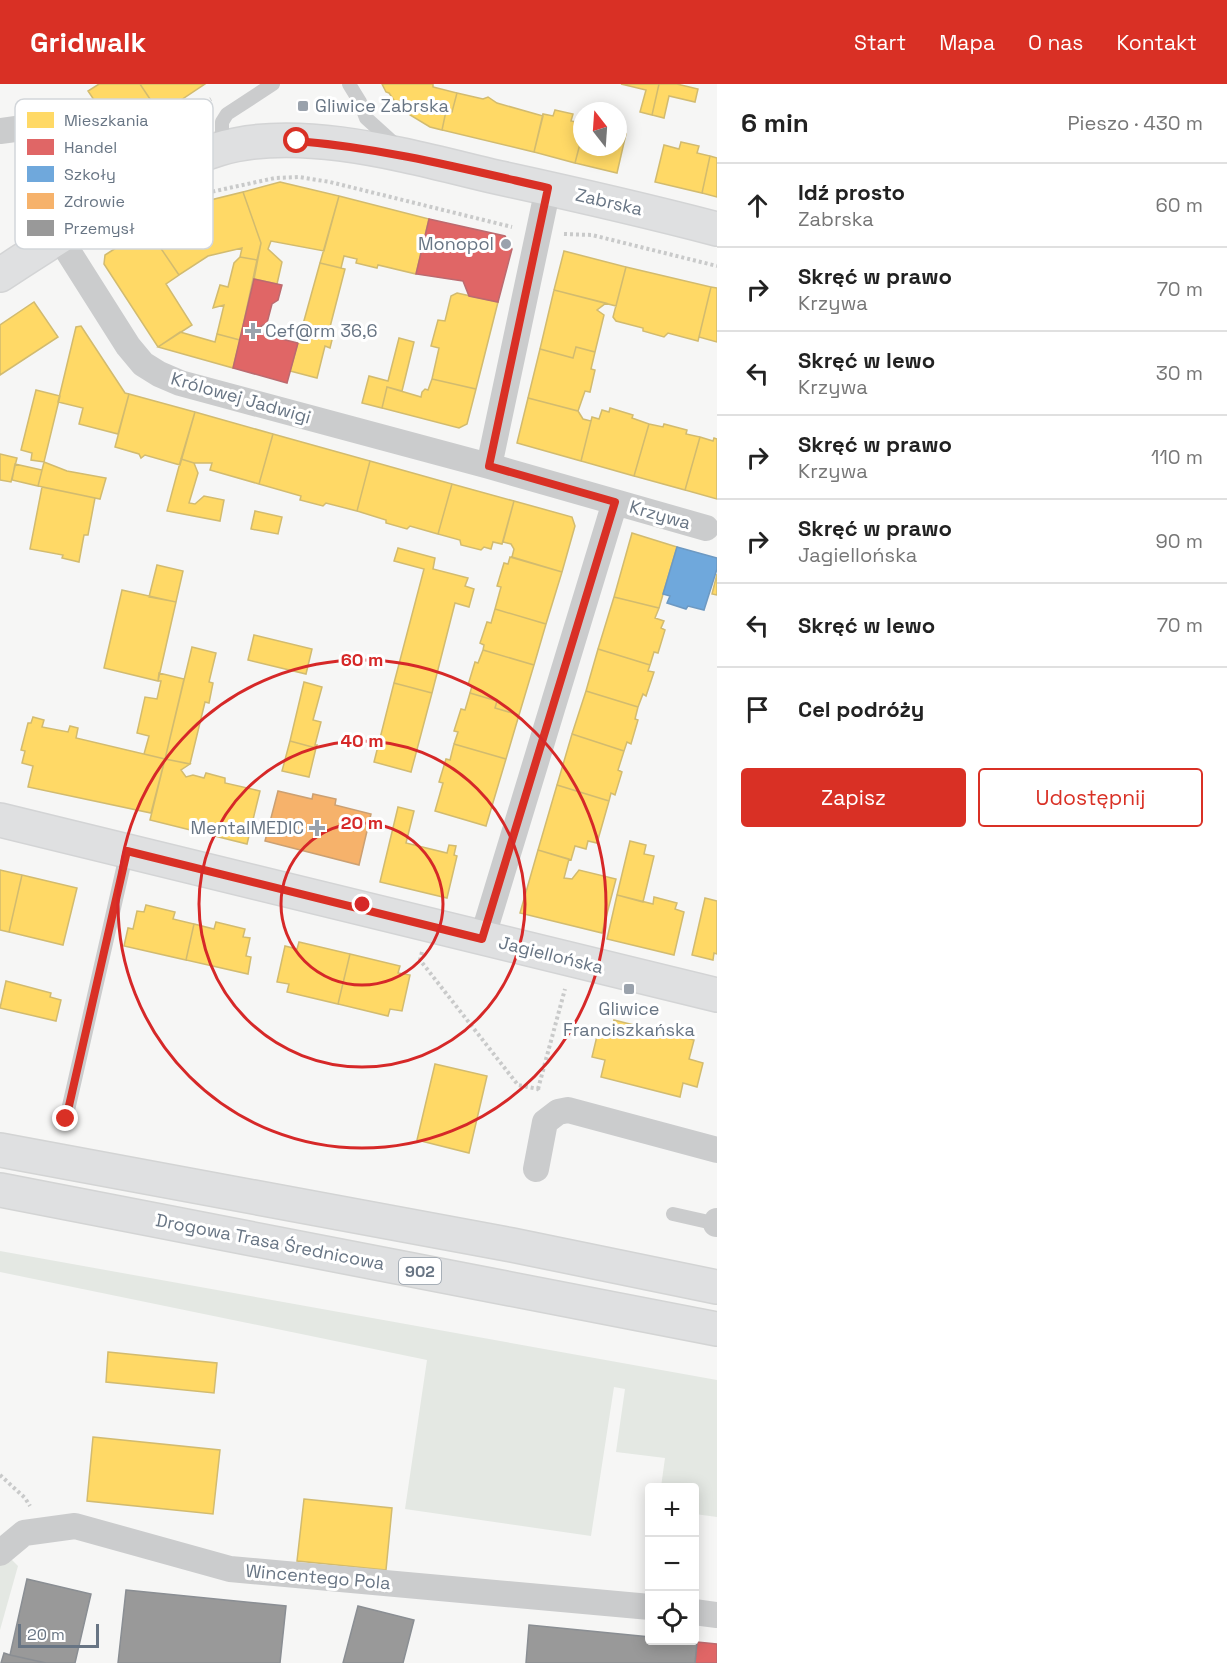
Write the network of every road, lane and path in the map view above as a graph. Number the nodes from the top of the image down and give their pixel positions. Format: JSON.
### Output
{"nodes":[{"id":1,"x":273,"y":84,"type":"edge"},
{"id":2,"x":349,"y":84,"type":"edge"},
{"id":3,"x":217,"y":95,"type":"dead end"},
{"id":4,"x":211,"y":99,"type":"edge"},
{"id":5,"x":15,"y":129,"type":"edge"},
{"id":6,"x":0,"y":131,"type":"edge"},
{"id":7,"x":222,"y":148,"type":"junction"},
{"id":8,"x":213,"y":152,"type":"edge"},
{"id":9,"x":408,"y":156,"type":"junction"},
{"id":10,"x":548,"y":188,"type":"junction"},
{"id":11,"x":213,"y":192,"type":"edge"},
{"id":12,"x":518,"y":229,"type":"dead end"},
{"id":13,"x":717,"y":229,"type":"edge"},
{"id":14,"x":561,"y":234,"type":"dead end"},
{"id":15,"x":40,"y":249,"type":"edge"},
{"id":16,"x":67,"y":249,"type":"edge"},
{"id":17,"x":717,"y":266,"type":"edge"},
{"id":18,"x":0,"y":275,"type":"edge"},
{"id":19,"x":489,"y":466,"type":"junction"},
{"id":20,"x":615,"y":502,"type":"junction"},
{"id":21,"x":706,"y":528,"type":"dead end"},
{"id":22,"x":0,"y":819,"type":"edge"},
{"id":23,"x":127,"y":851,"type":"junction"},
{"id":24,"x":482,"y":939,"type":"junction"},
{"id":25,"x":424,"y":946,"type":"dead end"},
{"id":26,"x":567,"y":979,"type":"dead end"},
{"id":27,"x":717,"y":995,"type":"edge"},
{"id":28,"x":538,"y":1089,"type":"junction"},
{"id":29,"x":558,"y":1112,"type":"junction"},
{"id":30,"x":66,"y":1119,"type":"dead end"},
{"id":31,"x":0,"y":1150,"type":"edge"},
{"id":32,"x":717,"y":1150,"type":"edge"},
{"id":33,"x":536,"y":1169,"type":"dead end"},
{"id":34,"x":0,"y":1190,"type":"edge"},
{"id":35,"x":0,"y":1208,"type":"edge"},
{"id":36,"x":124,"y":1214,"type":"junction"},
{"id":37,"x":673,"y":1214,"type":"dead end"},
{"id":38,"x":717,"y":1223,"type":"edge"},
{"id":39,"x":717,"y":1287,"type":"edge"},
{"id":40,"x":717,"y":1329,"type":"edge"},
{"id":41,"x":0,"y":1475,"type":"edge"},
{"id":42,"x":46,"y":1529,"type":"junction"},
{"id":43,"x":0,"y":1553,"type":"edge"},
{"id":44,"x":645,"y":1607,"type":"edge"},
{"id":45,"x":699,"y":1613,"type":"edge"},
{"id":46,"x":717,"y":1615,"type":"edge"}],
"edges":[{"from":1,"to":7,"type":"lane"},
{"from":2,"to":9,"type":"lane"},
{"from":3,"to":4,"type":"path"},
{"from":5,"to":6,"type":"street"},
{"from":7,"to":8,"type":"main road","name":"Zabrska"},
{"from":7,"to":9,"type":"main road","name":"Zabrska"},
{"from":9,"to":10,"type":"main road","name":"Zabrska"},
{"from":10,"to":13,"type":"main road","name":"Zabrska"},
{"from":10,"to":19,"type":"street"},
{"from":11,"to":12,"type":"path"},
{"from":14,"to":17,"type":"path"},
{"from":15,"to":18,"type":"main road","name":"Zabrska"},
{"from":16,"to":19,"type":"street","name":"Królowej Jadwigi"},
{"from":19,"to":20,"type":"street","name":"Krzywa"},
{"from":20,"to":21,"type":"street","name":"Krzywa"},
{"from":20,"to":24,"type":"street","name":"Krzywa"},
{"from":22,"to":23,"type":"main road","name":"Jagiellońska"},
{"from":23,"to":24,"type":"main road","name":"Jagiellońska"},
{"from":23,"to":30,"type":"lane"},
{"from":24,"to":27,"type":"main road","name":"Jagiellońska"},
{"from":25,"to":28,"type":"path"},
{"from":26,"to":28,"type":"path"},
{"from":28,"to":29,"type":"path"},
{"from":29,"to":32,"type":"street"},
{"from":29,"to":33,"type":"street"},
{"from":31,"to":39,"type":"main road","number":"902"},
{"from":34,"to":36,"type":"main road","name":"Drogowa Trasa Średnicowa","number":"902"},
{"from":35,"to":36,"type":"main road"},
{"from":36,"to":40,"type":"main road","name":"Drogowa Trasa Średnicowa","number":"902"},
{"from":37,"to":38,"type":"lane"},
{"from":41,"to":42,"type":"path"},
{"from":42,"to":43,"type":"street","name":"Wincentego Pola"},
{"from":42,"to":44,"type":"street","name":"Wincentego Pola"},
{"from":45,"to":46,"type":"street"}]}
